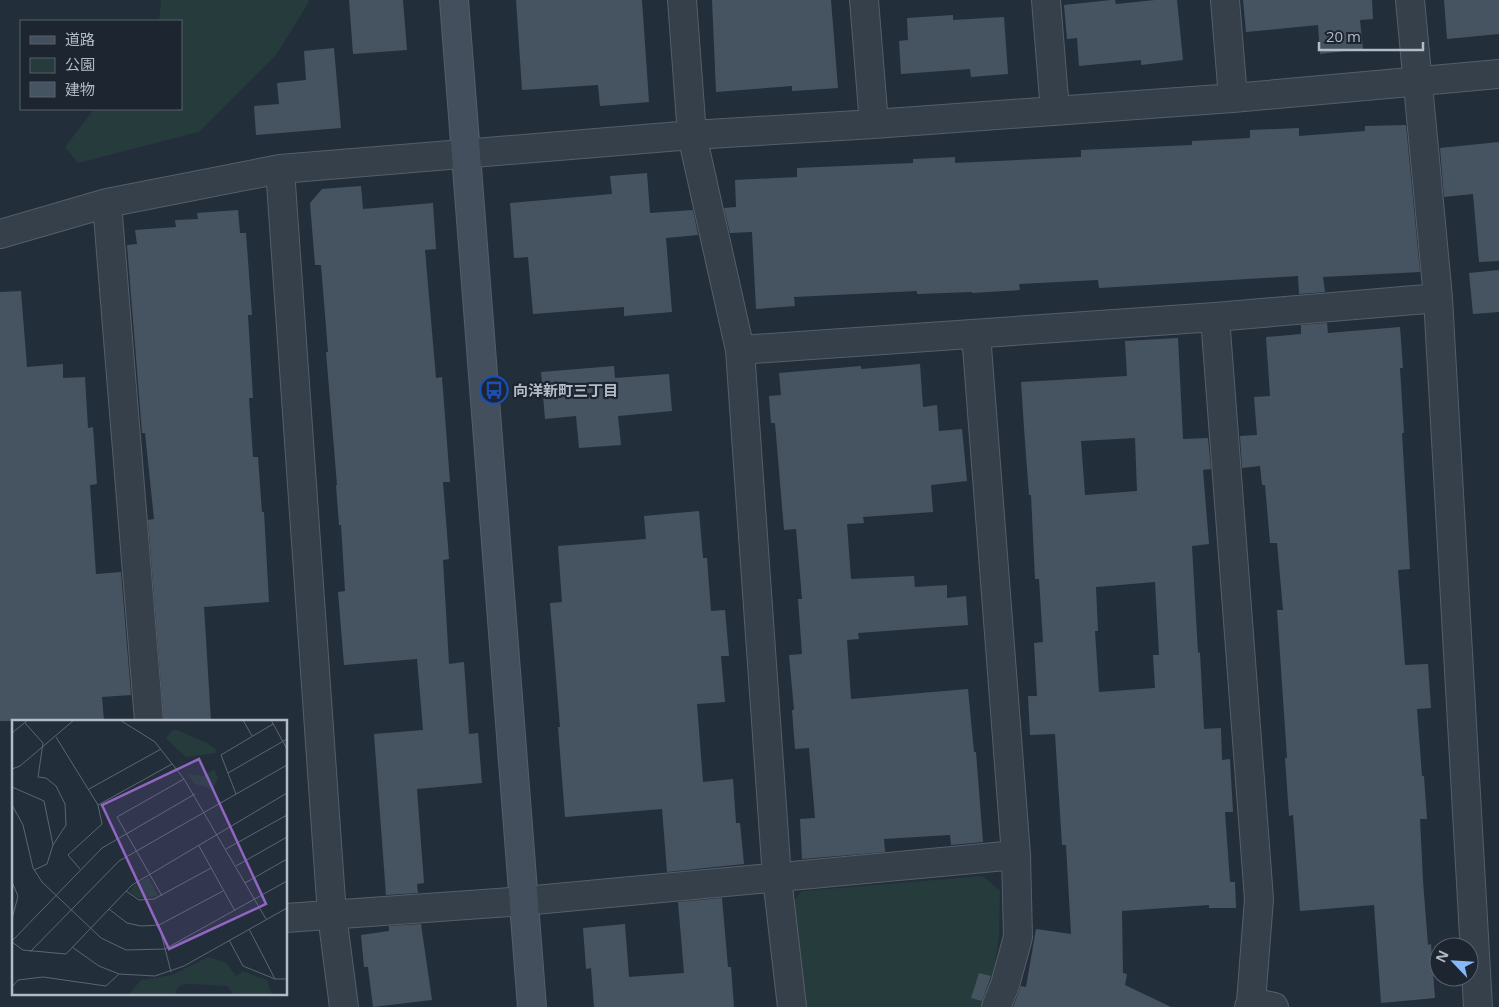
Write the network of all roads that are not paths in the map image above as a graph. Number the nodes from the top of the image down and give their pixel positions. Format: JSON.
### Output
{"nodes":[{"id":1,"x":454,"y":0,"type":"edge"},
{"id":2,"x":682,"y":0,"type":"edge"},
{"id":3,"x":864,"y":0,"type":"edge"},
{"id":4,"x":1046,"y":0,"type":"edge"},
{"id":5,"x":1225,"y":0,"type":"edge"},
{"id":6,"x":1410,"y":0,"type":"edge"},
{"id":7,"x":1499,"y":74,"type":"edge"},
{"id":8,"x":1417,"y":82,"type":"junction"},
{"id":9,"x":1233,"y":98,"type":"junction"},
{"id":10,"x":1055,"y":111,"type":"junction"},
{"id":11,"x":874,"y":124,"type":"junction"},
{"id":12,"x":692,"y":135,"type":"junction"},
{"id":13,"x":466,"y":155,"type":"junction"},
{"id":14,"x":280,"y":169,"type":"junction"},
{"id":15,"x":107,"y":203,"type":"junction"},
{"id":16,"x":0,"y":234,"type":"edge"},
{"id":17,"x":1438,"y":298,"type":"junction"},
{"id":18,"x":1215,"y":317,"type":"junction"},
{"id":19,"x":976,"y":334,"type":"junction"},
{"id":20,"x":740,"y":350,"type":"junction"},
{"id":21,"x":149,"y":720,"type":"edge"},
{"id":22,"x":1016,"y":855,"type":"junction"},
{"id":23,"x":776,"y":878,"type":"junction"},
{"id":24,"x":524,"y":901,"type":"junction"},
{"id":25,"x":332,"y":915,"type":"junction"},
{"id":26,"x":288,"y":918,"type":"edge"},
{"id":27,"x":1258,"y":1005,"type":"edge"},
{"id":28,"x":344,"y":1007,"type":"edge"},
{"id":29,"x":532,"y":1007,"type":"edge"},
{"id":30,"x":792,"y":1007,"type":"edge"},
{"id":31,"x":996,"y":1007,"type":"edge"},
{"id":32,"x":1478,"y":1007,"type":"edge"}],
"edges":[{"from":1,"to":13,"type":"street"},
{"from":2,"to":12,"type":"street"},
{"from":3,"to":11,"type":"street"},
{"from":4,"to":10,"type":"street"},
{"from":5,"to":9,"type":"street"},
{"from":6,"to":8,"type":"street"},
{"from":7,"to":8,"type":"street"},
{"from":8,"to":9,"type":"street"},
{"from":8,"to":17,"type":"street"},
{"from":9,"to":10,"type":"street"},
{"from":10,"to":11,"type":"street"},
{"from":11,"to":12,"type":"street"},
{"from":12,"to":13,"type":"street"},
{"from":12,"to":20,"type":"street"},
{"from":13,"to":14,"type":"street"},
{"from":13,"to":24,"type":"street"},
{"from":14,"to":15,"type":"street"},
{"from":14,"to":25,"type":"street"},
{"from":15,"to":16,"type":"street"},
{"from":15,"to":21,"type":"street"},
{"from":17,"to":18,"type":"street"},
{"from":17,"to":32,"type":"street"},
{"from":18,"to":19,"type":"street"},
{"from":18,"to":27,"type":"street"},
{"from":19,"to":20,"type":"street"},
{"from":19,"to":22,"type":"street"},
{"from":20,"to":23,"type":"street"},
{"from":22,"to":23,"type":"street"},
{"from":22,"to":31,"type":"street"},
{"from":23,"to":24,"type":"street"},
{"from":23,"to":30,"type":"street"},
{"from":24,"to":25,"type":"street"},
{"from":24,"to":29,"type":"street"},
{"from":25,"to":26,"type":"street"},
{"from":25,"to":28,"type":"street"}]}
